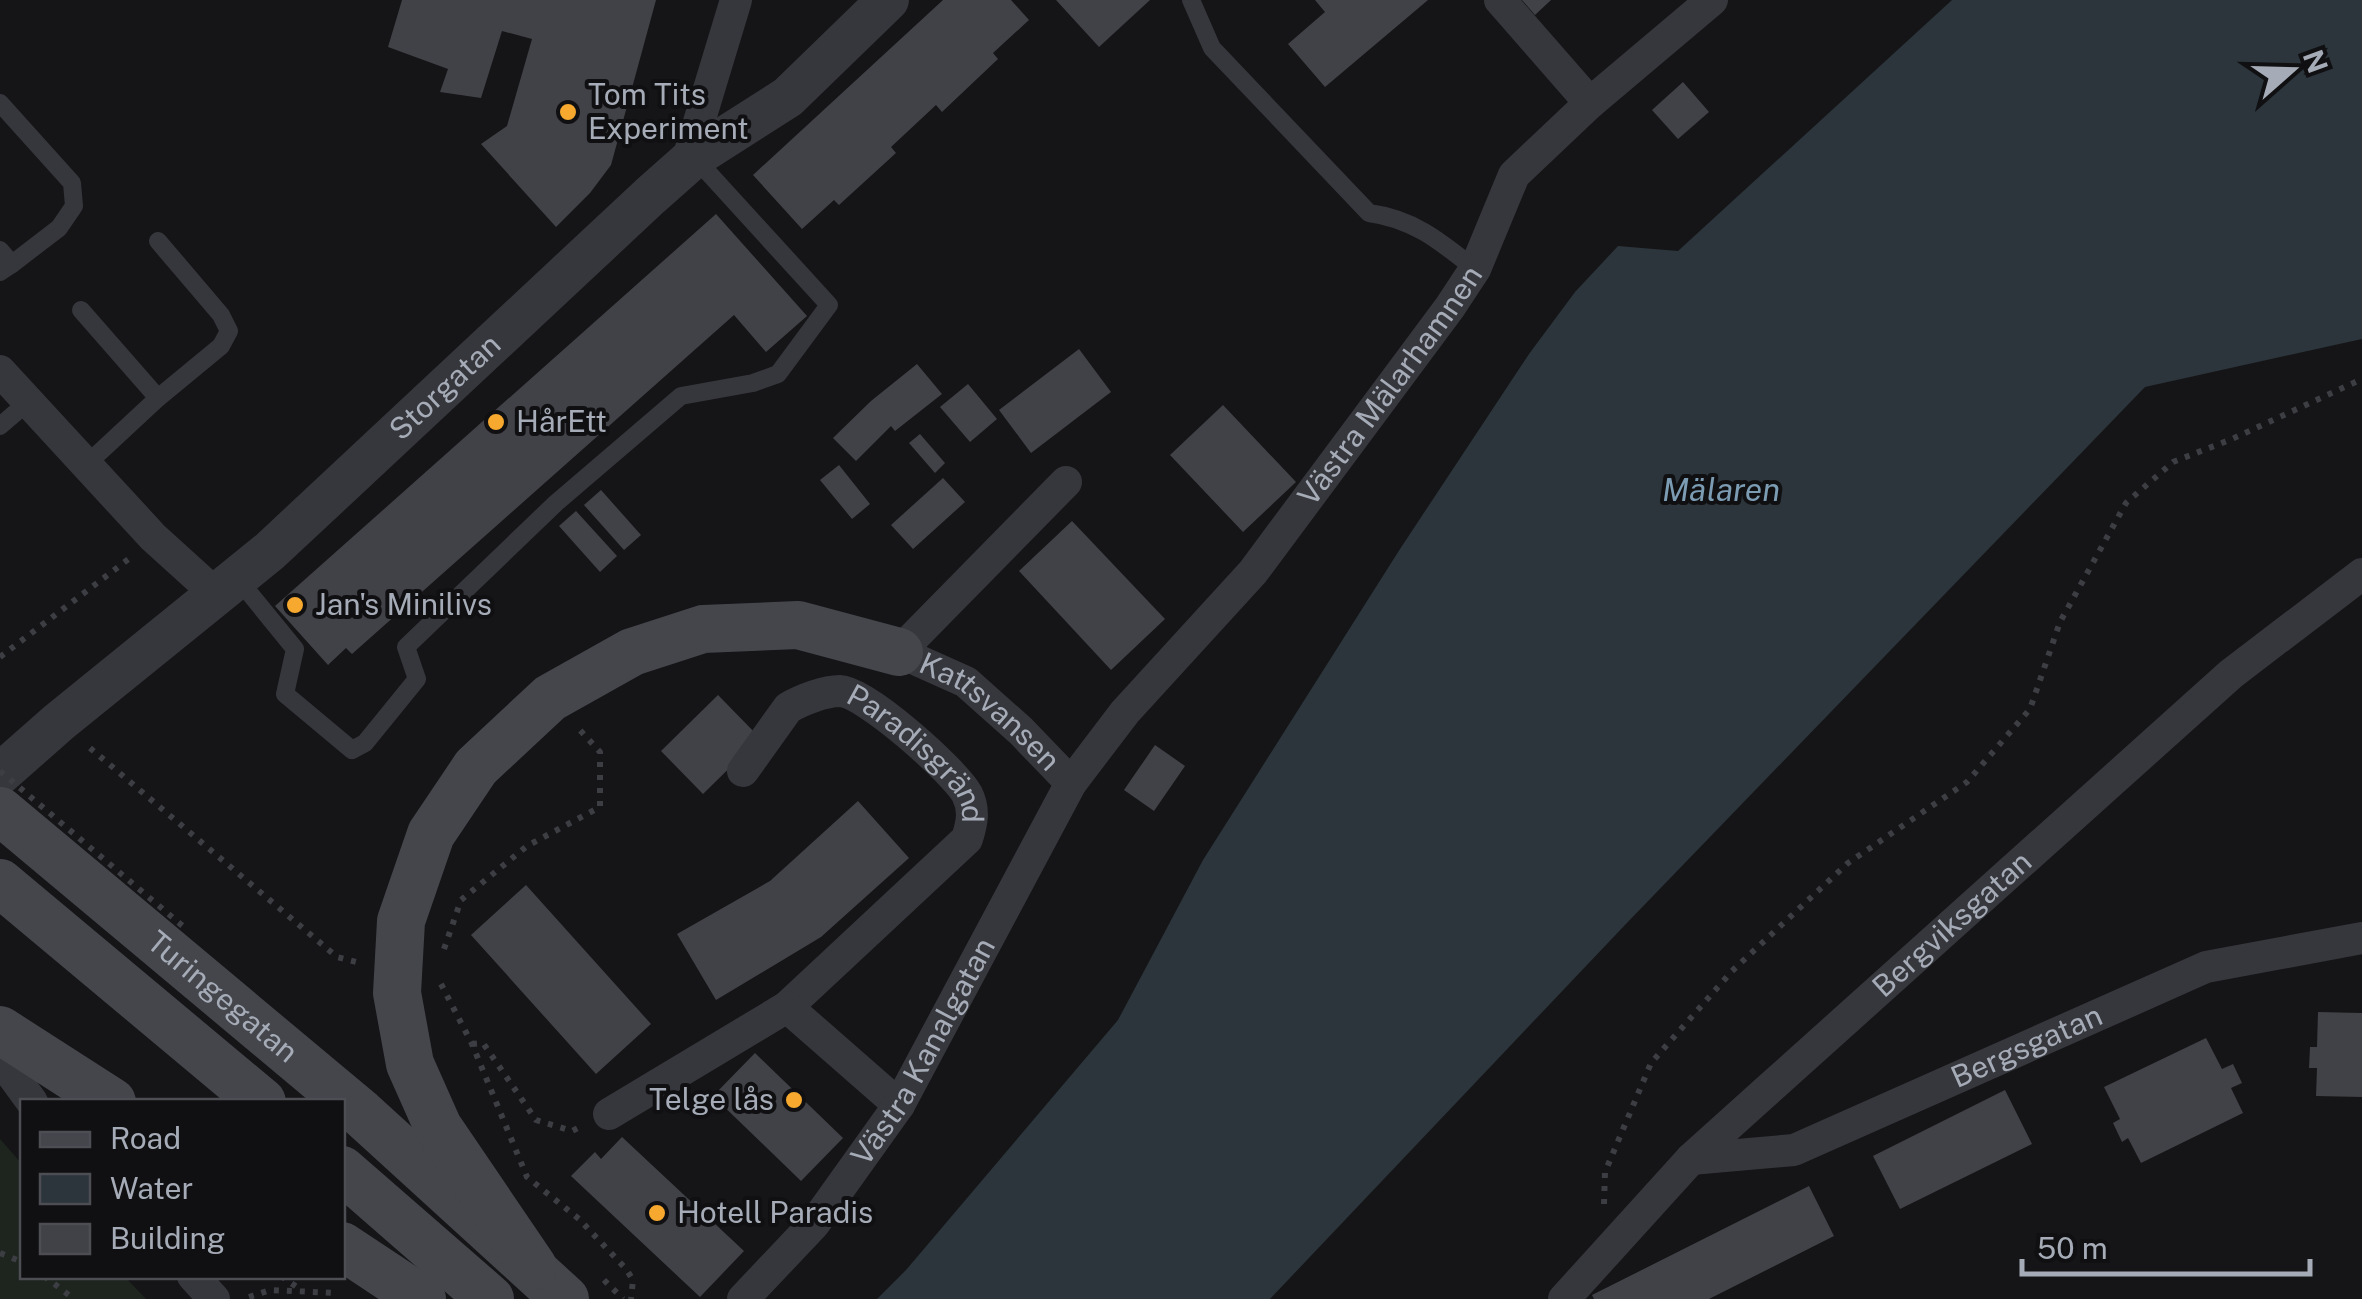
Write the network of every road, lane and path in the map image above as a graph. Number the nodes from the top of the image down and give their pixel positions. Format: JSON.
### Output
{"nodes":[{"id":1,"x":736,"y":0,"type":"edge"},
{"id":2,"x":888,"y":0,"type":"edge"},
{"id":3,"x":1191,"y":0,"type":"edge"},
{"id":4,"x":1500,"y":0,"type":"edge"},
{"id":5,"x":1712,"y":0,"type":"edge"},
{"id":6,"x":0,"y":103,"type":"edge"},
{"id":7,"x":1590,"y":103,"type":"junction"},
{"id":8,"x":690,"y":161,"type":"junction"},
{"id":9,"x":158,"y":241,"type":"dead end"},
{"id":10,"x":4,"y":262,"type":"edge"},
{"id":11,"x":1476,"y":269,"type":"junction"},
{"id":12,"x":81,"y":310,"type":"dead end"},
{"id":13,"x":0,"y":370,"type":"edge"},
{"id":14,"x":2362,"y":380,"type":"edge"},
{"id":15,"x":158,"y":398,"type":"junction"},
{"id":16,"x":28,"y":402,"type":"junction"},
{"id":17,"x":0,"y":426,"type":"edge"},
{"id":18,"x":87,"y":464,"type":"junction"},
{"id":19,"x":1066,"y":482,"type":"dead end"},
{"id":20,"x":153,"y":537,"type":"junction"},
{"id":21,"x":2362,"y":574,"type":"edge"},
{"id":22,"x":228,"y":588,"type":"junction"},
{"id":23,"x":898,"y":652,"type":"junction"},
{"id":24,"x":0,"y":658,"type":"edge"},
{"id":25,"x":550,"y":698,"type":"junction"},
{"id":26,"x":59,"y":722,"type":"junction"},
{"id":27,"x":742,"y":771,"type":"dead end"},
{"id":28,"x":0,"y":772,"type":"edge"},
{"id":29,"x":1071,"y":783,"type":"junction"},
{"id":30,"x":0,"y":811,"type":"edge"},
{"id":31,"x":0,"y":884,"type":"edge"},
{"id":32,"x":171,"y":936,"type":"junction"},
{"id":33,"x":2362,"y":938,"type":"edge"},
{"id":34,"x":442,"y":955,"type":"dead end"},
{"id":35,"x":366,"y":966,"type":"dead end"},
{"id":36,"x":436,"y":974,"type":"dead end"},
{"id":37,"x":788,"y":1007,"type":"junction"},
{"id":38,"x":0,"y":1030,"type":"edge"},
{"id":39,"x":472,"y":1044,"type":"junction"},
{"id":40,"x":0,"y":1058,"type":"edge"},
{"id":41,"x":30,"y":1099,"type":"edge"},
{"id":42,"x":107,"y":1099,"type":"edge"},
{"id":43,"x":258,"y":1099,"type":"edge"},
{"id":44,"x":899,"y":1104,"type":"junction"},
{"id":45,"x":610,"y":1114,"type":"joint"},
{"id":46,"x":1691,"y":1159,"type":"junction"},
{"id":47,"x":345,"y":1173,"type":"edge"},
{"id":48,"x":1603,"y":1216,"type":"dead end"},
{"id":49,"x":345,"y":1248,"type":"edge"},
{"id":50,"x":48,"y":1279,"type":"edge"},
{"id":51,"x":196,"y":1279,"type":"edge"},
{"id":52,"x":286,"y":1279,"type":"edge"},
{"id":53,"x":549,"y":1283,"type":"edge"},
{"id":54,"x":303,"y":1292,"type":"junction"},
{"id":55,"x":337,"y":1293,"type":"dead end"},
{"id":56,"x":74,"y":1299,"type":"edge"},
{"id":57,"x":214,"y":1299,"type":"edge"},
{"id":58,"x":243,"y":1299,"type":"edge"},
{"id":59,"x":422,"y":1299,"type":"edge"},
{"id":60,"x":490,"y":1299,"type":"edge"},
{"id":61,"x":631,"y":1299,"type":"edge"},
{"id":62,"x":744,"y":1299,"type":"edge"},
{"id":63,"x":1564,"y":1299,"type":"edge"}],
"edges":[{"from":1,"to":8,"type":"street"},
{"from":2,"to":8,"type":"street","name":"Storgatan"},
{"from":3,"to":11,"type":"lane"},
{"from":4,"to":7,"type":"street"},
{"from":5,"to":7,"type":"street","name":"Västra Mälarhamnen"},
{"from":6,"to":10,"type":"lane"},
{"from":7,"to":11,"type":"street","name":"Västra Mälarhamnen"},
{"from":8,"to":22,"type":"street","name":"Storgatan"},
{"from":8,"to":22,"type":"lane"},
{"from":9,"to":15,"type":"lane"},
{"from":11,"to":29,"type":"street","name":"Västra Mälarhamnen"},
{"from":12,"to":15,"type":"lane"},
{"from":13,"to":16,"type":"street"},
{"from":14,"to":48,"type":"path"},
{"from":15,"to":18,"type":"lane"},
{"from":16,"to":17,"type":"lane"},
{"from":16,"to":18,"type":"street"},
{"from":18,"to":20,"type":"street"},
{"from":19,"to":23,"type":"street"},
{"from":20,"to":22,"type":"street"},
{"from":20,"to":24,"type":"path"},
{"from":21,"to":46,"type":"street","name":"Bergviksgatan"},
{"from":22,"to":26,"type":"street","name":"Storgatan"},
{"from":23,"to":25,"type":"main road"},
{"from":23,"to":29,"type":"street","name":"Kattsvansen"},
{"from":25,"to":34,"type":"path"},
{"from":25,"to":53,"type":"main road"},
{"from":26,"to":28,"type":"street","name":"Storgatan"},
{"from":26,"to":35,"type":"path"},
{"from":27,"to":37,"type":"street","name":"Paradisgränd"},
{"from":28,"to":32,"type":"path","bridge":true},
{"from":29,"to":44,"type":"street","name":"Västra Kanalgatan"},
{"from":30,"to":32,"type":"main road","name":"Turingegatan"},
{"from":31,"to":43,"type":"main road","name":"Turingegatan"},
{"from":32,"to":53,"type":"main road","name":"Turingegatan"},
{"from":33,"to":46,"type":"street","name":"Bergsgatan"},
{"from":36,"to":39,"type":"path"},
{"from":37,"to":44,"type":"street"},
{"from":37,"to":45,"type":"street","name":"Paradisgränd"},
{"from":38,"to":42,"type":"main road"},
{"from":39,"to":45,"type":"path"},
{"from":39,"to":61,"type":"path"},
{"from":40,"to":41,"type":"street"},
{"from":44,"to":62,"type":"street","name":"Västra Kanalgatan"},
{"from":46,"to":63,"type":"street","name":"Bergviksgatan"},
{"from":47,"to":60,"type":"main road"},
{"from":49,"to":59,"type":"main road"},
{"from":50,"to":56,"type":"path"},
{"from":51,"to":57,"type":"street"},
{"from":52,"to":54,"type":"path"},
{"from":54,"to":55,"type":"path"},
{"from":54,"to":58,"type":"path"}]}
